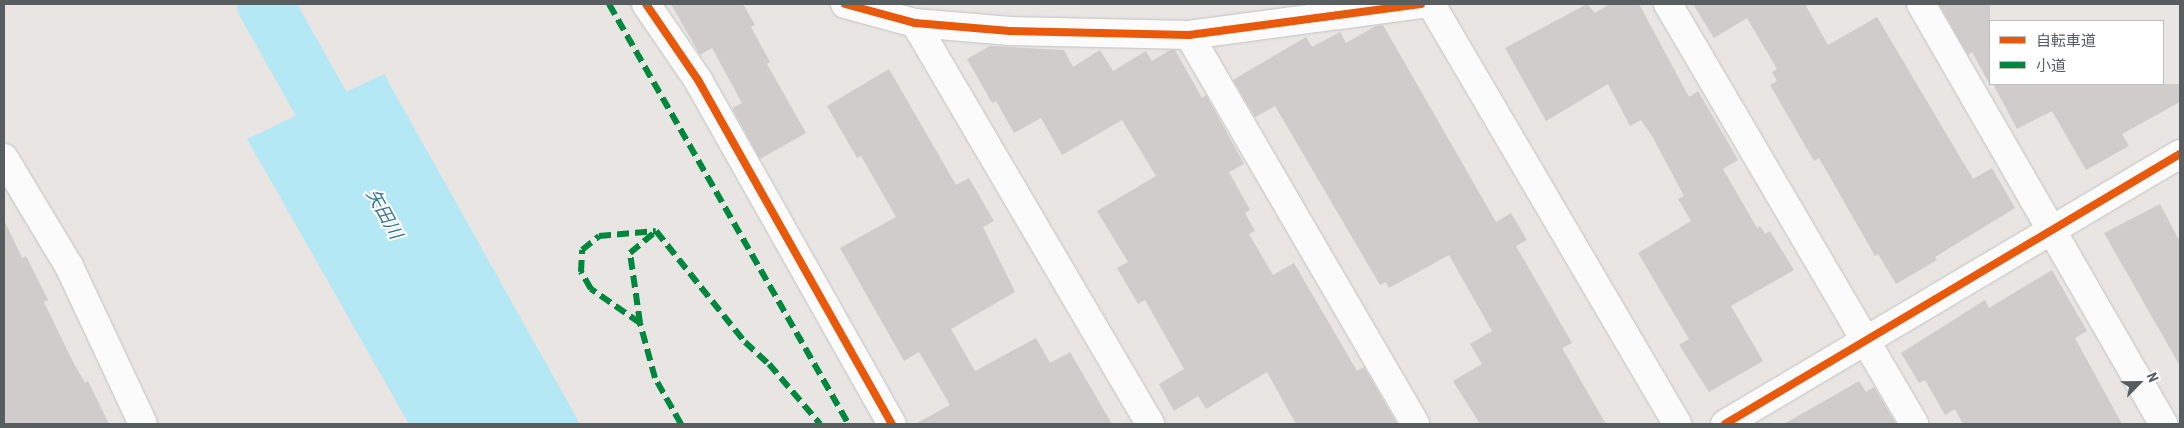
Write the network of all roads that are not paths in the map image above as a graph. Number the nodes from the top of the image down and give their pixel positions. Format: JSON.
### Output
{"nodes":[{"id":1,"x":646,"y":4,"type":"edge"},
{"id":2,"x":845,"y":4,"type":"edge"},
{"id":3,"x":1421,"y":4,"type":"edge"},
{"id":4,"x":1431,"y":4,"type":"edge"},
{"id":5,"x":1668,"y":4,"type":"edge"},
{"id":6,"x":1922,"y":4,"type":"edge"},
{"id":7,"x":915,"y":22,"type":"junction"},
{"id":8,"x":1189,"y":35,"type":"junction"},
{"id":9,"x":2180,"y":154,"type":"edge"},
{"id":10,"x":4,"y":158,"type":"edge"},
{"id":11,"x":2050,"y":230,"type":"junction"},
{"id":12,"x":1866,"y":342,"type":"junction"},
{"id":13,"x":143,"y":424,"type":"edge"},
{"id":14,"x":892,"y":424,"type":"edge"},
{"id":15,"x":1150,"y":424,"type":"edge"},
{"id":16,"x":1415,"y":424,"type":"edge"},
{"id":17,"x":1677,"y":424,"type":"edge"},
{"id":18,"x":1725,"y":424,"type":"edge"},
{"id":19,"x":1914,"y":424,"type":"edge"},
{"id":20,"x":2164,"y":424,"type":"edge"}],
"edges":[{"from":1,"to":14,"type":"street"},
{"from":2,"to":7,"type":"street"},
{"from":3,"to":8,"type":"street"},
{"from":4,"to":17,"type":"street"},
{"from":5,"to":12,"type":"street"},
{"from":6,"to":11,"type":"street"},
{"from":7,"to":8,"type":"street"},
{"from":7,"to":15,"type":"street"},
{"from":8,"to":16,"type":"street"},
{"from":9,"to":11,"type":"street"},
{"from":10,"to":13,"type":"street"},
{"from":11,"to":12,"type":"street"},
{"from":11,"to":20,"type":"street"},
{"from":12,"to":18,"type":"street"},
{"from":12,"to":19,"type":"street"}]}
